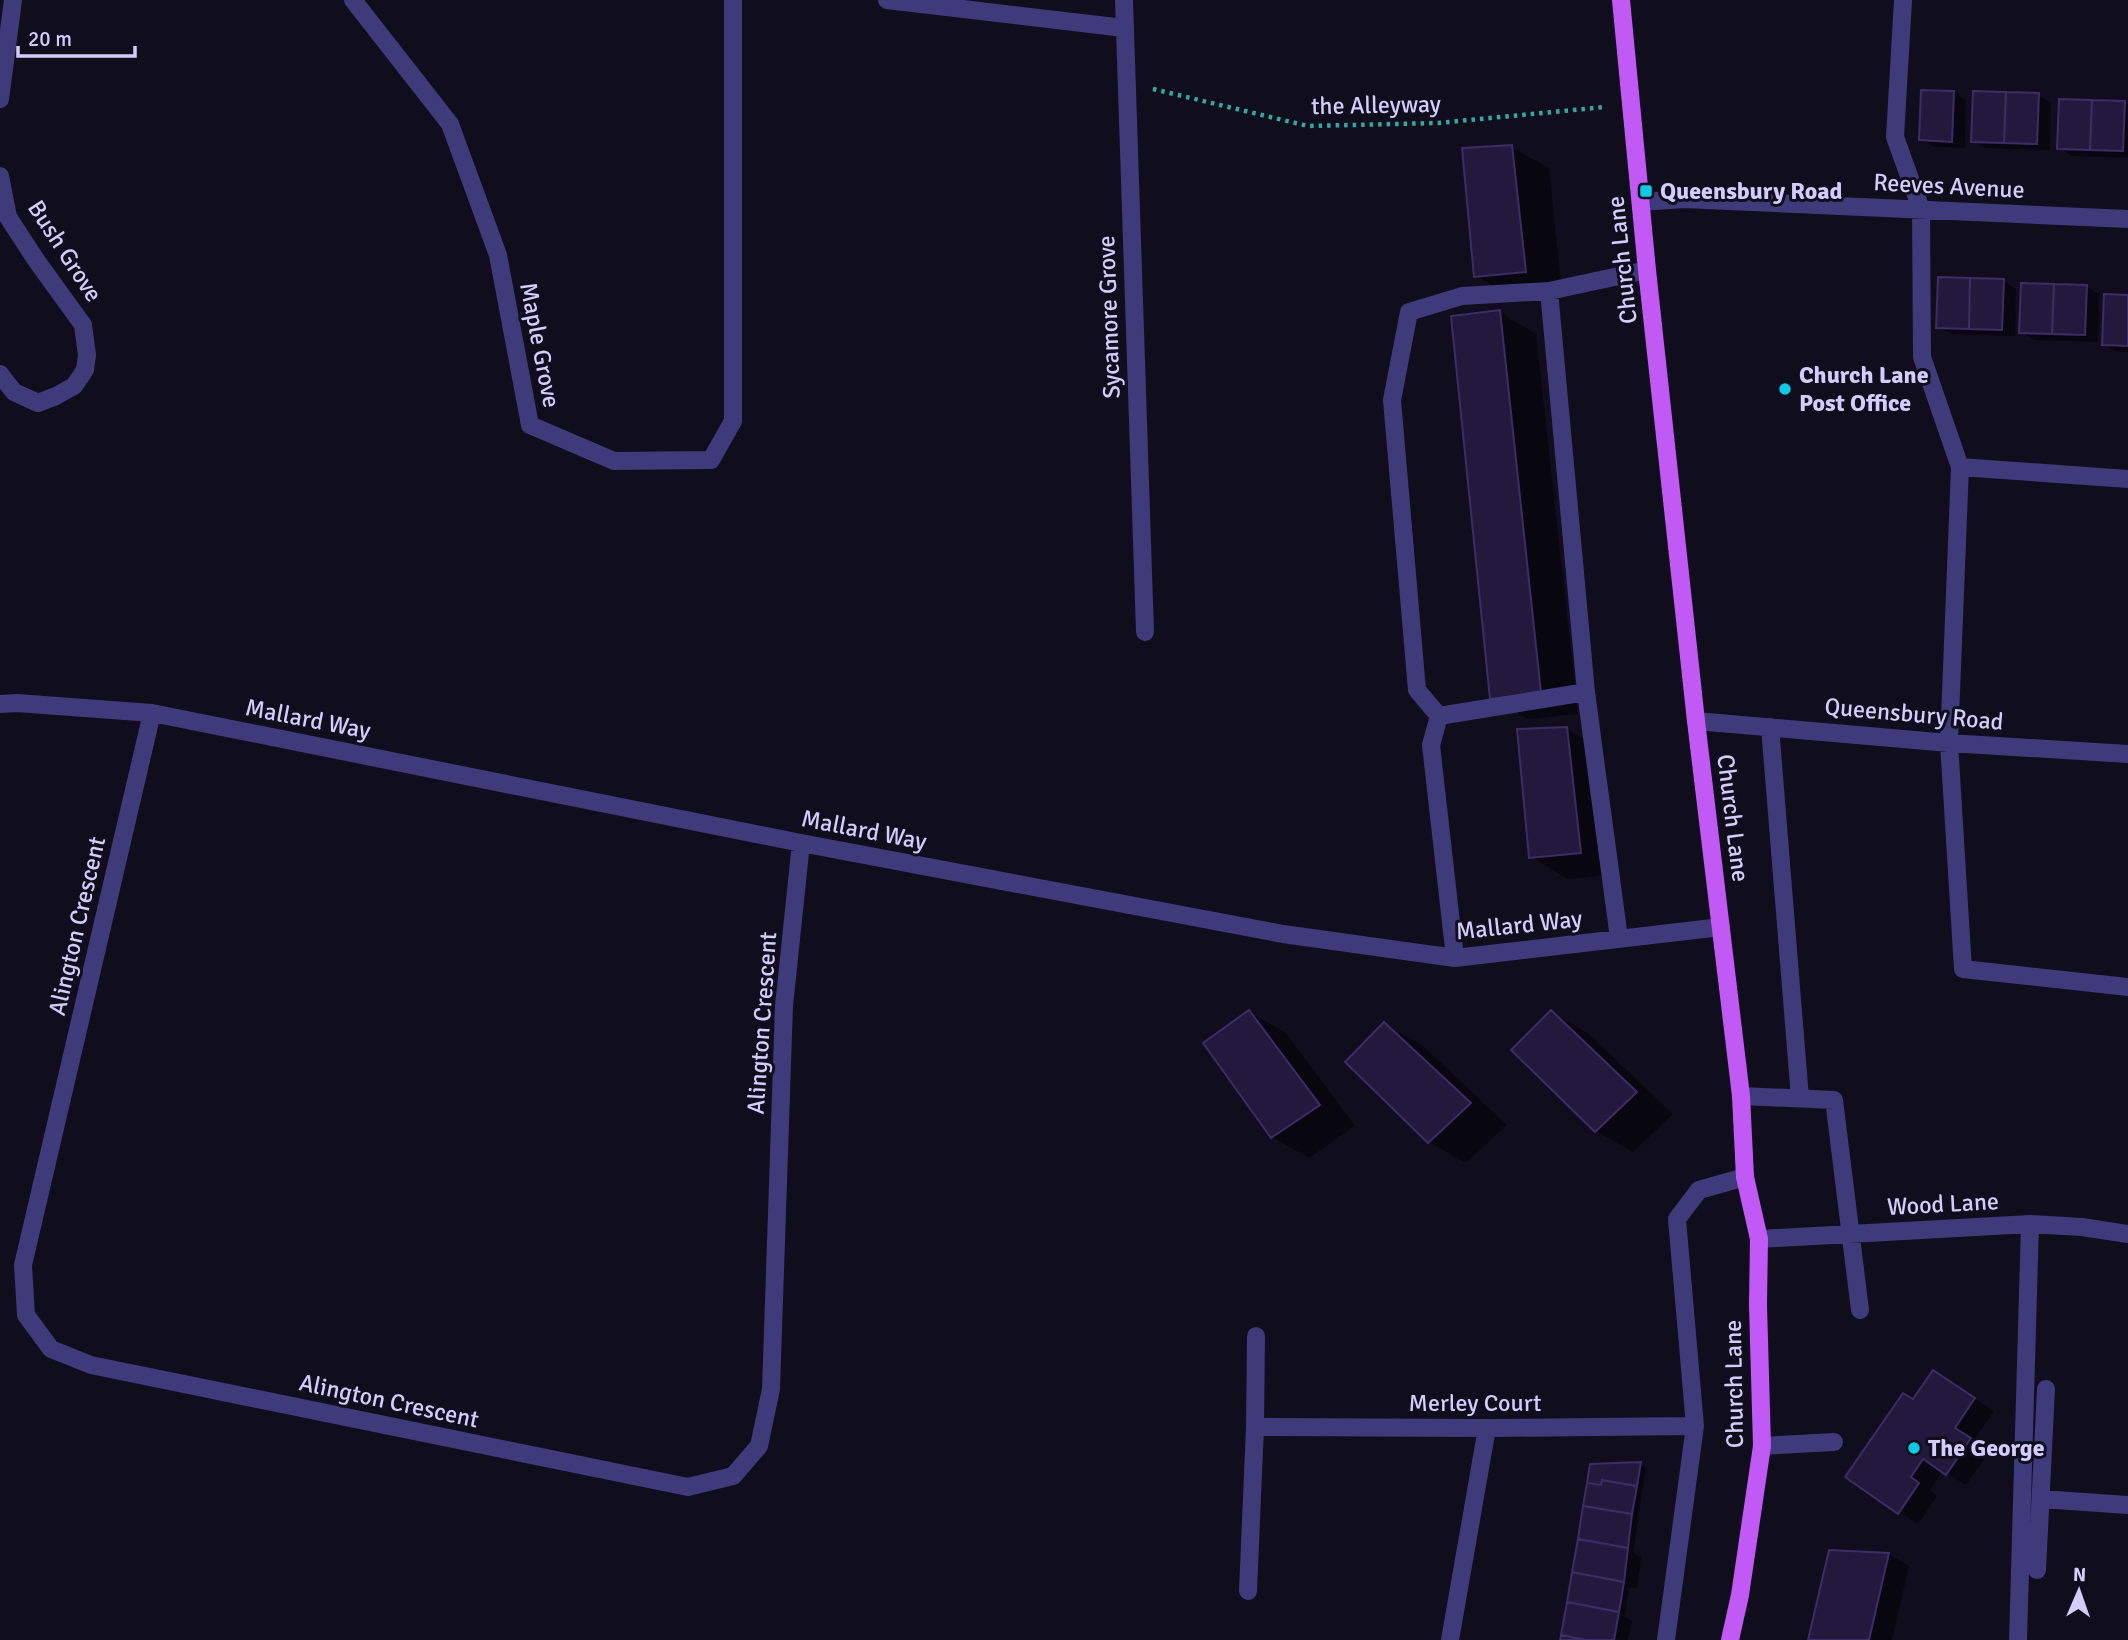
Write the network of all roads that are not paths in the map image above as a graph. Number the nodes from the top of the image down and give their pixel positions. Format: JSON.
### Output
{"nodes":[{"id":1,"x":13,"y":0,"type":"edge"},
{"id":2,"x":352,"y":0,"type":"edge"},
{"id":3,"x":733,"y":0,"type":"edge"},
{"id":4,"x":887,"y":0,"type":"edge"},
{"id":5,"x":1124,"y":0,"type":"edge"},
{"id":6,"x":1621,"y":0,"type":"edge"},
{"id":7,"x":1903,"y":0,"type":"edge"},
{"id":8,"x":1124,"y":28,"type":"junction"},
{"id":9,"x":0,"y":99,"type":"edge"},
{"id":10,"x":0,"y":176,"type":"edge"},
{"id":11,"x":1641,"y":202,"type":"junction"},
{"id":12,"x":1920,"y":209,"type":"junction"},
{"id":13,"x":2128,"y":219,"type":"edge"},
{"id":14,"x":1647,"y":270,"type":"junction"},
{"id":15,"x":1549,"y":291,"type":"junction"},
{"id":16,"x":0,"y":374,"type":"edge"},
{"id":17,"x":1960,"y":467,"type":"junction"},
{"id":18,"x":2128,"y":479,"type":"edge"},
{"id":19,"x":1145,"y":632,"type":"dead end"},
{"id":20,"x":1586,"y":692,"type":"junction"},
{"id":21,"x":0,"y":704,"type":"edge"},
{"id":22,"x":152,"y":713,"type":"junction"},
{"id":23,"x":1439,"y":716,"type":"junction"},
{"id":24,"x":1696,"y":721,"type":"junction"},
{"id":25,"x":1770,"y":727,"type":"junction"},
{"id":26,"x":1949,"y":743,"type":"junction"},
{"id":27,"x":2128,"y":754,"type":"edge"},
{"id":28,"x":801,"y":843,"type":"junction"},
{"id":29,"x":1721,"y":927,"type":"junction"},
{"id":30,"x":1619,"y":938,"type":"junction"},
{"id":31,"x":1455,"y":958,"type":"junction"},
{"id":32,"x":2128,"y":987,"type":"edge"},
{"id":33,"x":1741,"y":1096,"type":"junction"},
{"id":34,"x":1800,"y":1098,"type":"junction"},
{"id":35,"x":1745,"y":1177,"type":"junction"},
{"id":36,"x":2030,"y":1224,"type":"junction"},
{"id":37,"x":1849,"y":1233,"type":"junction"},
{"id":38,"x":2128,"y":1234,"type":"edge"},
{"id":39,"x":1759,"y":1239,"type":"junction"},
{"id":40,"x":1860,"y":1310,"type":"dead end"},
{"id":41,"x":1256,"y":1336,"type":"dead end"},
{"id":42,"x":2046,"y":1389,"type":"dead end"},
{"id":43,"x":1695,"y":1426,"type":"junction"},
{"id":44,"x":1255,"y":1427,"type":"junction"},
{"id":45,"x":1487,"y":1428,"type":"junction"},
{"id":46,"x":1834,"y":1442,"type":"dead end"},
{"id":47,"x":1762,"y":1446,"type":"junction"},
{"id":48,"x":2042,"y":1499,"type":"junction"},
{"id":49,"x":2128,"y":1505,"type":"edge"},
{"id":50,"x":2037,"y":1570,"type":"dead end"},
{"id":51,"x":1248,"y":1591,"type":"dead end"},
{"id":52,"x":1450,"y":1640,"type":"edge"},
{"id":53,"x":1666,"y":1640,"type":"edge"},
{"id":54,"x":1730,"y":1640,"type":"edge"},
{"id":55,"x":2018,"y":1640,"type":"edge"}],
"edges":[{"from":1,"to":9,"type":"street"},
{"from":2,"to":3,"type":"street","name":"Maple Grove"},
{"from":4,"to":8,"type":"street"},
{"from":5,"to":8,"type":"street","name":"Sycamore Grove"},
{"from":6,"to":11,"type":"main road","name":"Church Lane"},
{"from":7,"to":12,"type":"street"},
{"from":8,"to":19,"type":"street","name":"Sycamore Grove"},
{"from":10,"to":16,"type":"street","name":"Bush Grove"},
{"from":11,"to":12,"type":"street","name":"Reeves Avenue"},
{"from":11,"to":14,"type":"main road","name":"Church Lane"},
{"from":12,"to":13,"type":"street","name":"Reeves Avenue"},
{"from":12,"to":17,"type":"street"},
{"from":14,"to":15,"type":"street"},
{"from":14,"to":24,"type":"main road","name":"Church Lane"},
{"from":15,"to":20,"type":"street"},
{"from":15,"to":23,"type":"street"},
{"from":17,"to":18,"type":"street"},
{"from":17,"to":26,"type":"street"},
{"from":20,"to":23,"type":"street"},
{"from":20,"to":30,"type":"street"},
{"from":21,"to":22,"type":"street","name":"Mallard Way"},
{"from":22,"to":28,"type":"street","name":"Mallard Way"},
{"from":22,"to":28,"type":"street","name":"Alington Crescent"},
{"from":23,"to":31,"type":"street"},
{"from":24,"to":25,"type":"street","name":"Queensbury Road"},
{"from":24,"to":29,"type":"main road","name":"Church Lane"},
{"from":25,"to":26,"type":"street","name":"Queensbury Road"},
{"from":25,"to":34,"type":"street"},
{"from":26,"to":27,"type":"street","name":"Queensbury Road"},
{"from":26,"to":32,"type":"street"},
{"from":28,"to":31,"type":"street","name":"Mallard Way"},
{"from":29,"to":30,"type":"street","name":"Mallard Way"},
{"from":29,"to":33,"type":"main road","name":"Church Lane"},
{"from":30,"to":31,"type":"street","name":"Mallard Way"},
{"from":33,"to":34,"type":"street"},
{"from":33,"to":35,"type":"main road","name":"Church Lane"},
{"from":34,"to":37,"type":"street"},
{"from":35,"to":39,"type":"main road","name":"Church Lane"},
{"from":35,"to":43,"type":"street"},
{"from":36,"to":37,"type":"street","name":"Wood Lane"},
{"from":36,"to":38,"type":"street","name":"Wood Lane"},
{"from":36,"to":55,"type":"street"},
{"from":37,"to":39,"type":"street","name":"Wood Lane"},
{"from":37,"to":40,"type":"street"},
{"from":39,"to":47,"type":"main road","name":"Church Lane"},
{"from":41,"to":44,"type":"street"},
{"from":42,"to":48,"type":"street"},
{"from":43,"to":45,"type":"street","name":"Merley Court"},
{"from":43,"to":53,"type":"street"},
{"from":44,"to":45,"type":"street","name":"Merley Court"},
{"from":44,"to":51,"type":"street"},
{"from":45,"to":52,"type":"street"},
{"from":46,"to":47,"type":"street"},
{"from":47,"to":54,"type":"main road","name":"Church Lane"},
{"from":48,"to":49,"type":"street"},
{"from":48,"to":50,"type":"street"}]}
